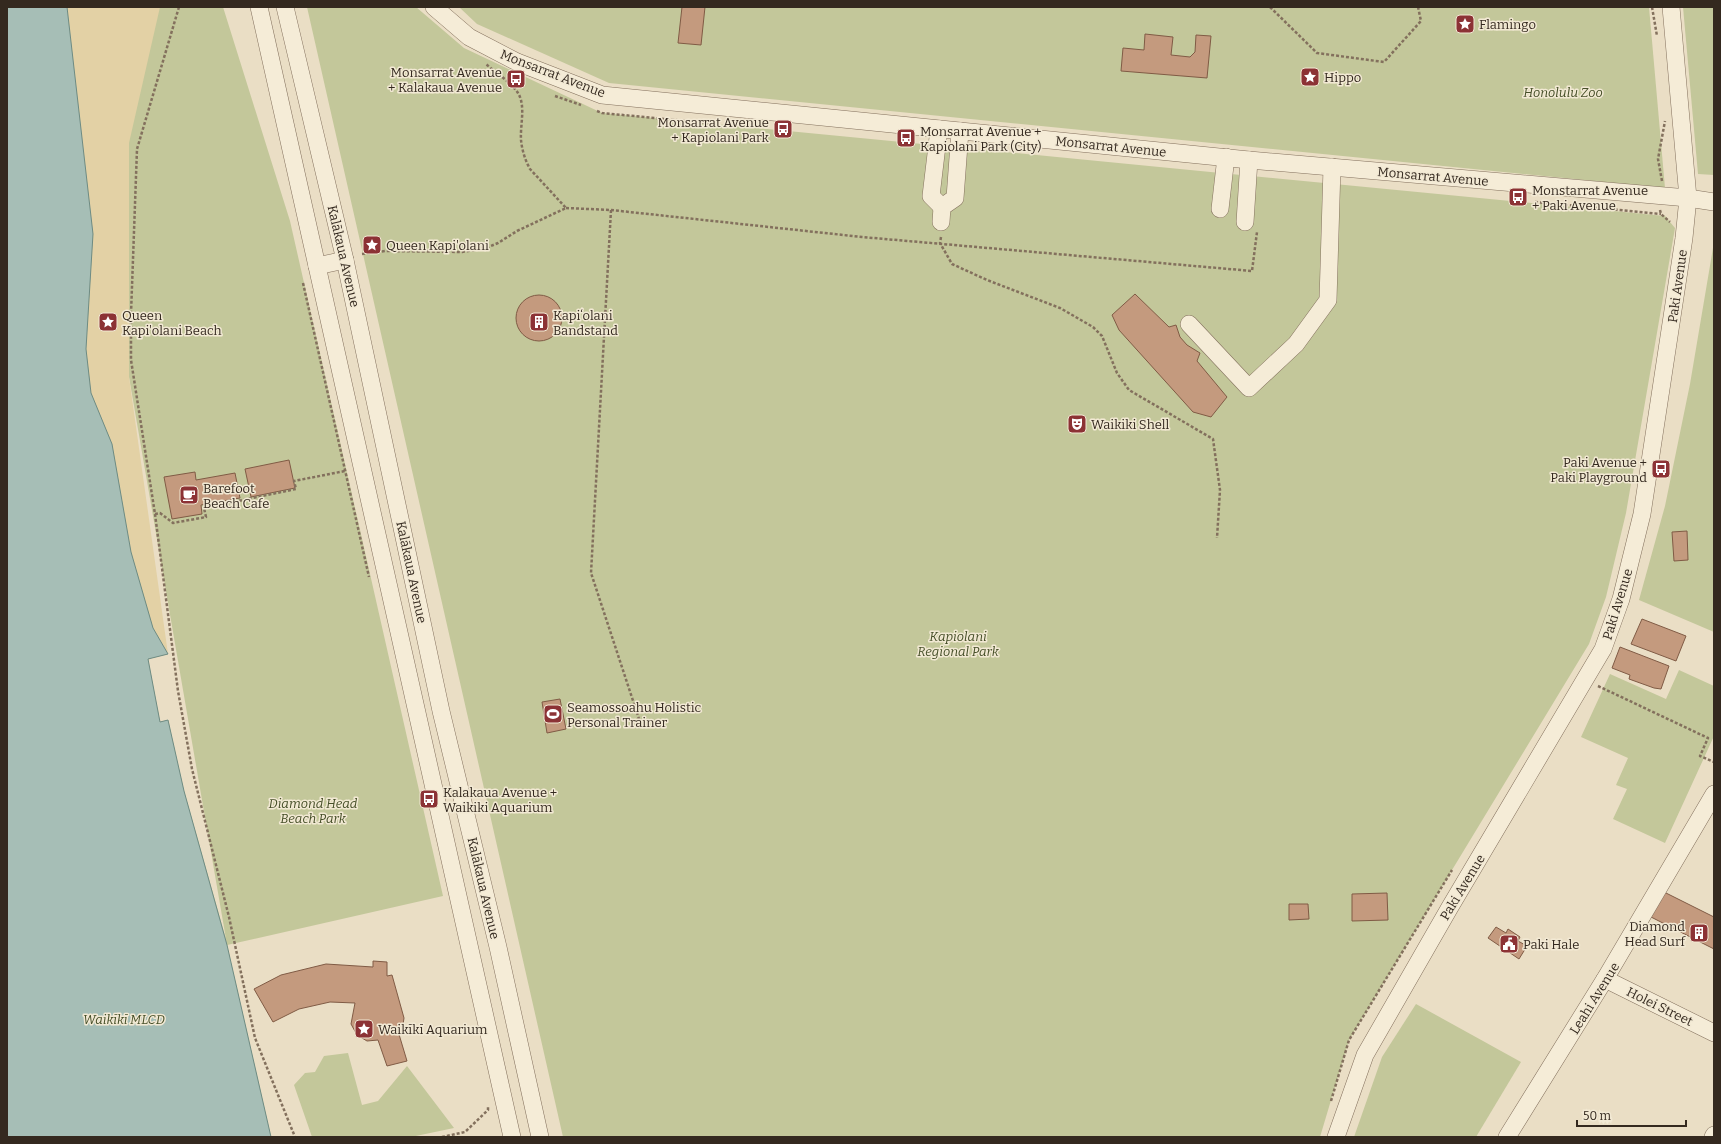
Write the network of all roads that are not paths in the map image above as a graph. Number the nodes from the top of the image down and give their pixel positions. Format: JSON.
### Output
{"nodes":[{"id":1,"x":259,"y":7,"type":"edge"},
{"id":2,"x":286,"y":7,"type":"edge"},
{"id":3,"x":434,"y":7,"type":"edge"},
{"id":4,"x":1671,"y":7,"type":"edge"},
{"id":5,"x":939,"y":129,"type":"junction"},
{"id":6,"x":960,"y":131,"type":"junction"},
{"id":7,"x":1226,"y":157,"type":"junction"},
{"id":8,"x":1249,"y":160,"type":"junction"},
{"id":9,"x":1332,"y":167,"type":"junction"},
{"id":10,"x":1688,"y":198,"type":"junction"},
{"id":11,"x":1714,"y":202,"type":"edge"},
{"id":12,"x":1220,"y":209,"type":"dead end"},
{"id":13,"x":1251,"y":227,"type":"road end"},
{"id":14,"x":345,"y":260,"type":"junction"},
{"id":15,"x":317,"y":266,"type":"junction"},
{"id":16,"x":1189,"y":324,"type":"dead end"},
{"id":17,"x":426,"y":638,"type":"junction"},
{"id":18,"x":401,"y":643,"type":"junction"},
{"id":19,"x":1714,"y":794,"type":"edge"},
{"id":20,"x":498,"y":947,"type":"junction"},
{"id":21,"x":471,"y":954,"type":"junction"},
{"id":22,"x":1605,"y":979,"type":"junction"},
{"id":23,"x":1714,"y":1033,"type":"edge"},
{"id":24,"x":512,"y":1137,"type":"edge"},
{"id":25,"x":540,"y":1137,"type":"edge"},
{"id":26,"x":1336,"y":1137,"type":"edge"},
{"id":27,"x":1507,"y":1137,"type":"edge"}],
"edges":[{"from":1,"to":15,"type":"street","name":"Kalākaua Avenue"},
{"from":2,"to":14,"type":"street","name":"Kalākaua Avenue"},
{"from":3,"to":5,"type":"street","name":"Monsarrat Avenue"},
{"from":4,"to":10,"type":"street","name":"Paki Avenue"},
{"from":5,"to":6,"type":"street","name":"Monsarrat Avenue"},
{"from":5,"to":6,"type":"street"},
{"from":6,"to":7,"type":"street","name":"Monsarrat Avenue"},
{"from":7,"to":8,"type":"street","name":"Monsarrat Avenue"},
{"from":7,"to":12,"type":"street"},
{"from":8,"to":9,"type":"street","name":"Monsarrat Avenue"},
{"from":8,"to":13,"type":"street"},
{"from":9,"to":10,"type":"street","name":"Monsarrat Avenue"},
{"from":9,"to":16,"type":"street"},
{"from":10,"to":11,"type":"street","name":"Monsarrat Avenue"},
{"from":10,"to":26,"type":"street","name":"Paki Avenue"},
{"from":14,"to":15,"type":"street"},
{"from":14,"to":17,"type":"street","name":"Kalākaua Avenue"},
{"from":15,"to":18,"type":"street","name":"Kalākaua Avenue"},
{"from":17,"to":18,"type":"street"},
{"from":17,"to":20,"type":"street","name":"Kalākaua Avenue"},
{"from":18,"to":21,"type":"street","name":"Kalākaua Avenue"},
{"from":19,"to":22,"type":"street","name":"Leahi Avenue"},
{"from":20,"to":21,"type":"street"},
{"from":20,"to":25,"type":"street","name":"Kalākaua Avenue"},
{"from":21,"to":24,"type":"street","name":"Kalākaua Avenue"},
{"from":22,"to":23,"type":"street","name":"Holei Street"},
{"from":22,"to":27,"type":"street","name":"Leahi Avenue"}]}
